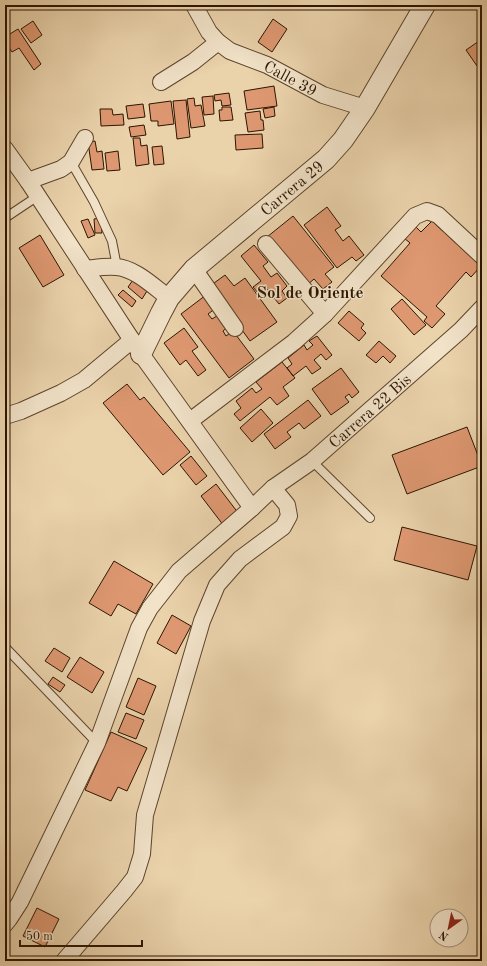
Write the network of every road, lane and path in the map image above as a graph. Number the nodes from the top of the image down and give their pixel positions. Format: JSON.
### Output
{"nodes":[{"id":1,"x":194,"y":5,"type":"edge"},
{"id":2,"x":415,"y":5,"type":"edge"},
{"id":3,"x":425,"y":5,"type":"edge"},
{"id":4,"x":218,"y":42,"type":"junction"},
{"id":5,"x":161,"y":82,"type":"dead end"},
{"id":6,"x":360,"y":107,"type":"junction"},
{"id":7,"x":85,"y":138,"type":"dead end"},
{"id":8,"x":5,"y":149,"type":"edge"},
{"id":9,"x":72,"y":162,"type":"junction"},
{"id":10,"x":28,"y":181,"type":"junction"},
{"id":11,"x":38,"y":196,"type":"junction"},
{"id":12,"x":5,"y":218,"type":"edge"},
{"id":13,"x":266,"y":244,"type":"dead end"},
{"id":14,"x":482,"y":256,"type":"edge"},
{"id":15,"x":117,"y":267,"type":"junction"},
{"id":16,"x":85,"y":269,"type":"junction"},
{"id":17,"x":194,"y":269,"type":"junction"},
{"id":18,"x":167,"y":297,"type":"junction"},
{"id":19,"x":482,"y":308,"type":"edge"},
{"id":20,"x":324,"y":314,"type":"junction"},
{"id":21,"x":235,"y":328,"type":"dead end"},
{"id":22,"x":136,"y":347,"type":"junction"},
{"id":23,"x":5,"y":416,"type":"edge"},
{"id":24,"x":190,"y":421,"type":"junction"},
{"id":25,"x":312,"y":461,"type":"junction"},
{"id":26,"x":273,"y":488,"type":"junction"},
{"id":27,"x":252,"y":508,"type":"junction"},
{"id":28,"x":370,"y":518,"type":"dead end"},
{"id":29,"x":5,"y":647,"type":"edge"},
{"id":30,"x":97,"y":743,"type":"junction"},
{"id":31,"x":5,"y":924,"type":"edge"},
{"id":32,"x":64,"y":961,"type":"edge"}],
"edges":[{"from":1,"to":4,"type":"street","name":"Calle 39"},
{"from":2,"to":6,"type":"street","name":"Carrera 29"},
{"from":3,"to":6,"type":"street","name":"Carrera 29"},
{"from":4,"to":5,"type":"street"},
{"from":4,"to":6,"type":"street","name":"Calle 39"},
{"from":6,"to":17,"type":"street","name":"Carrera 29"},
{"from":6,"to":18,"type":"street","name":"Carrera 29"},
{"from":7,"to":9,"type":"street"},
{"from":8,"to":10,"type":"street"},
{"from":9,"to":10,"type":"street"},
{"from":9,"to":15,"type":"lane"},
{"from":10,"to":11,"type":"street"},
{"from":11,"to":12,"type":"lane"},
{"from":11,"to":16,"type":"street"},
{"from":13,"to":20,"type":"street"},
{"from":14,"to":20,"type":"street"},
{"from":15,"to":16,"type":"street"},
{"from":15,"to":18,"type":"street"},
{"from":16,"to":22,"type":"street"},
{"from":17,"to":18,"type":"street","name":"Carrera 29"},
{"from":17,"to":21,"type":"street"},
{"from":18,"to":22,"type":"street","name":"Carrera 29"},
{"from":19,"to":25,"type":"street","name":"Carrera 22 Bis"},
{"from":20,"to":24,"type":"street"},
{"from":22,"to":23,"type":"street"},
{"from":22,"to":24,"type":"street"},
{"from":24,"to":27,"type":"street"},
{"from":25,"to":26,"type":"street","name":"Carrera 22 Bis"},
{"from":25,"to":28,"type":"lane"},
{"from":26,"to":27,"type":"street","name":"Carrera 22 Bis"},
{"from":26,"to":32,"type":"street"},
{"from":27,"to":30,"type":"street","name":"Carrera 22 Bis"},
{"from":29,"to":30,"type":"lane"},
{"from":30,"to":31,"type":"street","name":"Carrera 22 Bis"}]}
